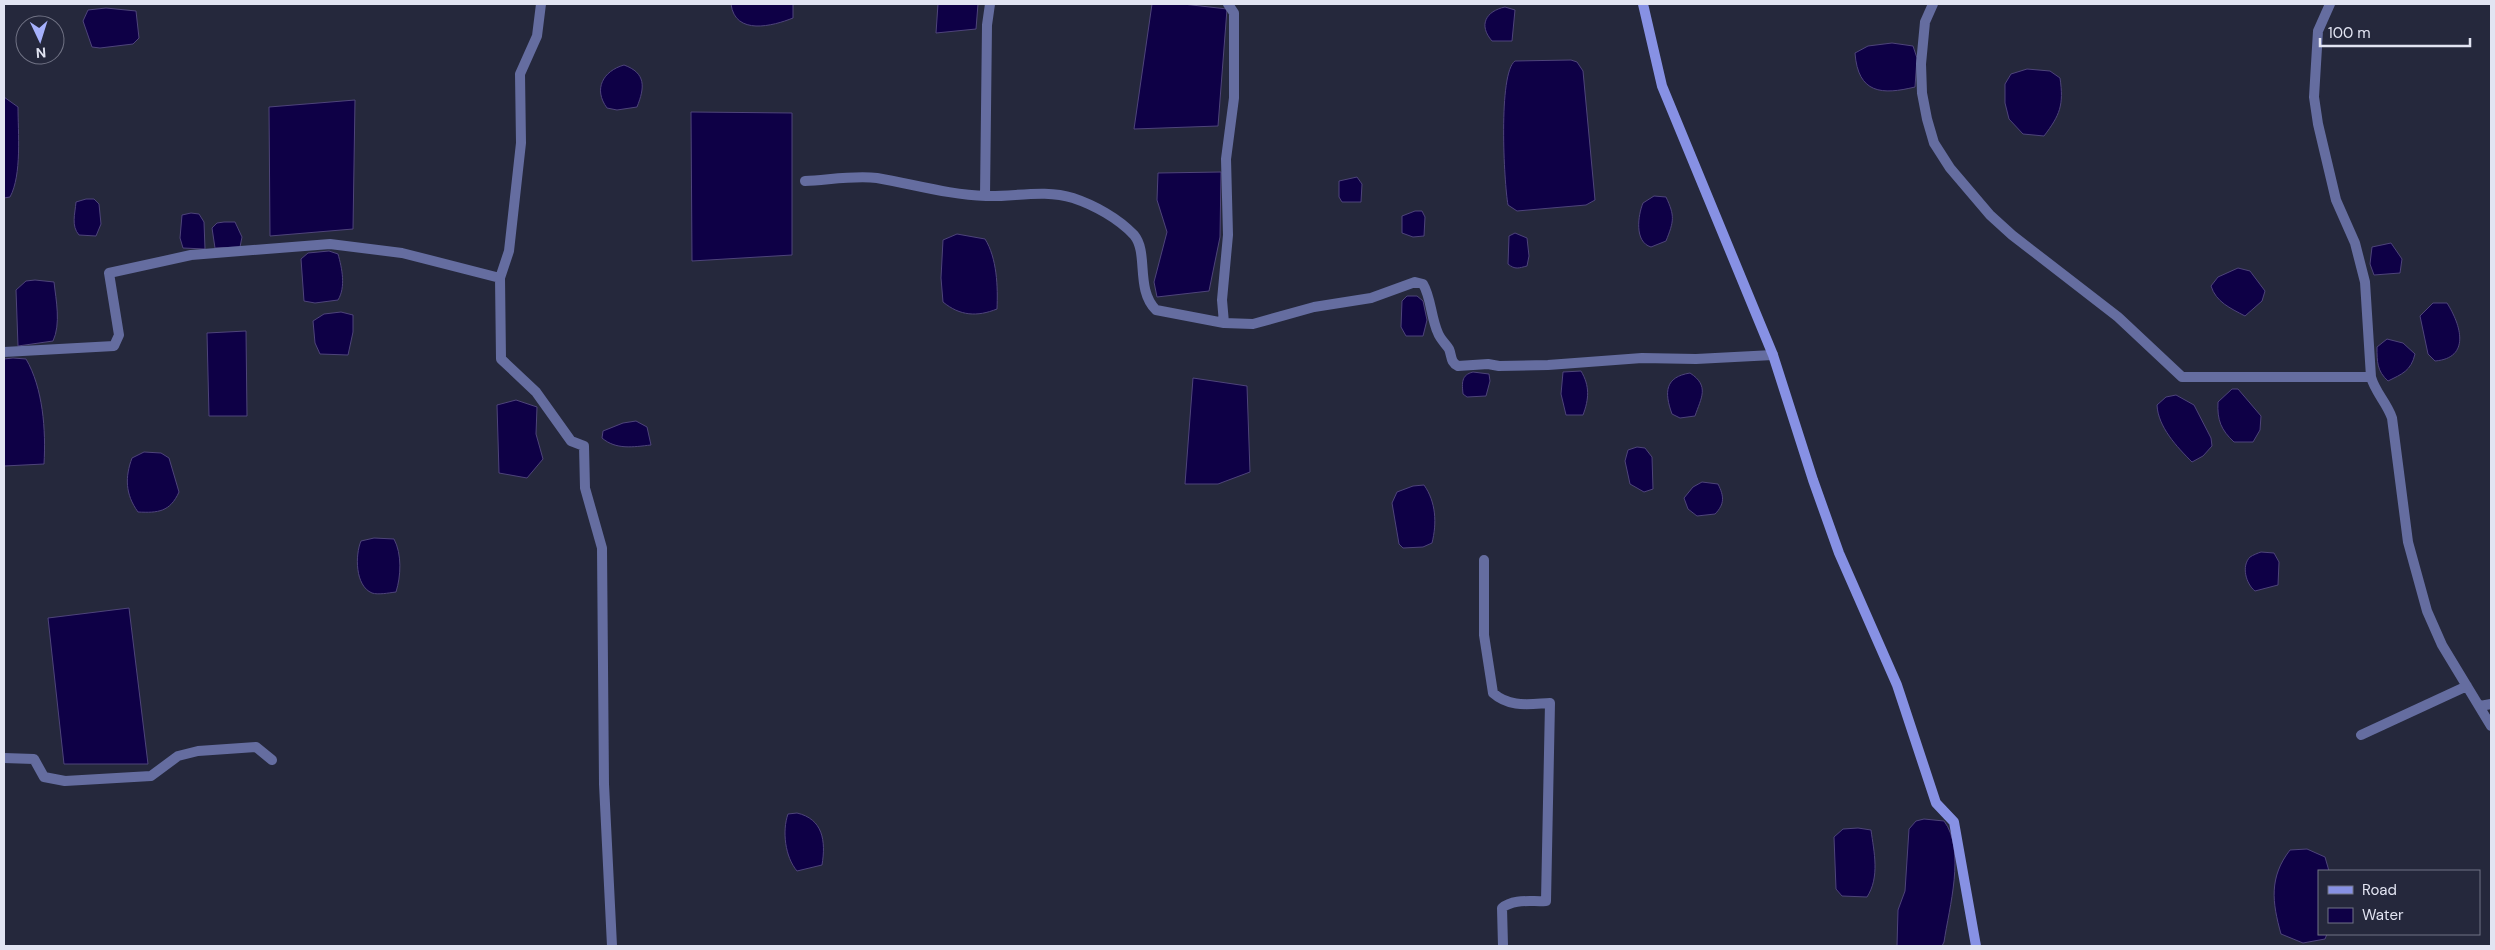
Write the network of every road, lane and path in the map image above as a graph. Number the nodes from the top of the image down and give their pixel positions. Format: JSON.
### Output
{"nodes":[{"id":1,"x":541,"y":4,"type":"edge"},
{"id":2,"x":990,"y":4,"type":"edge"},
{"id":3,"x":1228,"y":4,"type":"edge"},
{"id":4,"x":1643,"y":4,"type":"edge"},
{"id":5,"x":1933,"y":4,"type":"edge"},
{"id":6,"x":2330,"y":4,"type":"edge"},
{"id":7,"x":805,"y":181,"type":"dead end"},
{"id":8,"x":985,"y":196,"type":"junction"},
{"id":9,"x":500,"y":278,"type":"junction"},
{"id":10,"x":1224,"y":324,"type":"junction"},
{"id":11,"x":4,"y":352,"type":"edge"},
{"id":12,"x":1773,"y":355,"type":"junction"},
{"id":13,"x":2371,"y":378,"type":"junction"},
{"id":14,"x":1484,"y":560,"type":"dead end"},
{"id":15,"x":2467,"y":686,"type":"junction"},
{"id":16,"x":2491,"y":704,"type":"edge"},
{"id":17,"x":2480,"y":706,"type":"junction"},
{"id":18,"x":2491,"y":726,"type":"edge"},
{"id":19,"x":2361,"y":735,"type":"dead end"},
{"id":20,"x":4,"y":758,"type":"edge"},
{"id":21,"x":272,"y":760,"type":"dead end"},
{"id":22,"x":612,"y":946,"type":"edge"},
{"id":23,"x":1503,"y":946,"type":"edge"},
{"id":24,"x":1976,"y":946,"type":"edge"}],
"edges":[{"from":1,"to":9,"type":"street"},
{"from":2,"to":8,"type":"street"},
{"from":3,"to":10,"type":"street"},
{"from":4,"to":12,"type":"street"},
{"from":5,"to":13,"type":"street"},
{"from":6,"to":13,"type":"street"},
{"from":7,"to":8,"type":"street"},
{"from":8,"to":10,"type":"street"},
{"from":9,"to":11,"type":"street"},
{"from":9,"to":22,"type":"street"},
{"from":10,"to":12,"type":"street"},
{"from":12,"to":24,"type":"street"},
{"from":13,"to":15,"type":"street"},
{"from":14,"to":23,"type":"street"},
{"from":15,"to":17,"type":"street"},
{"from":15,"to":19,"type":"street"},
{"from":16,"to":17,"type":"street"},
{"from":17,"to":18,"type":"street"},
{"from":20,"to":21,"type":"street"}]}
